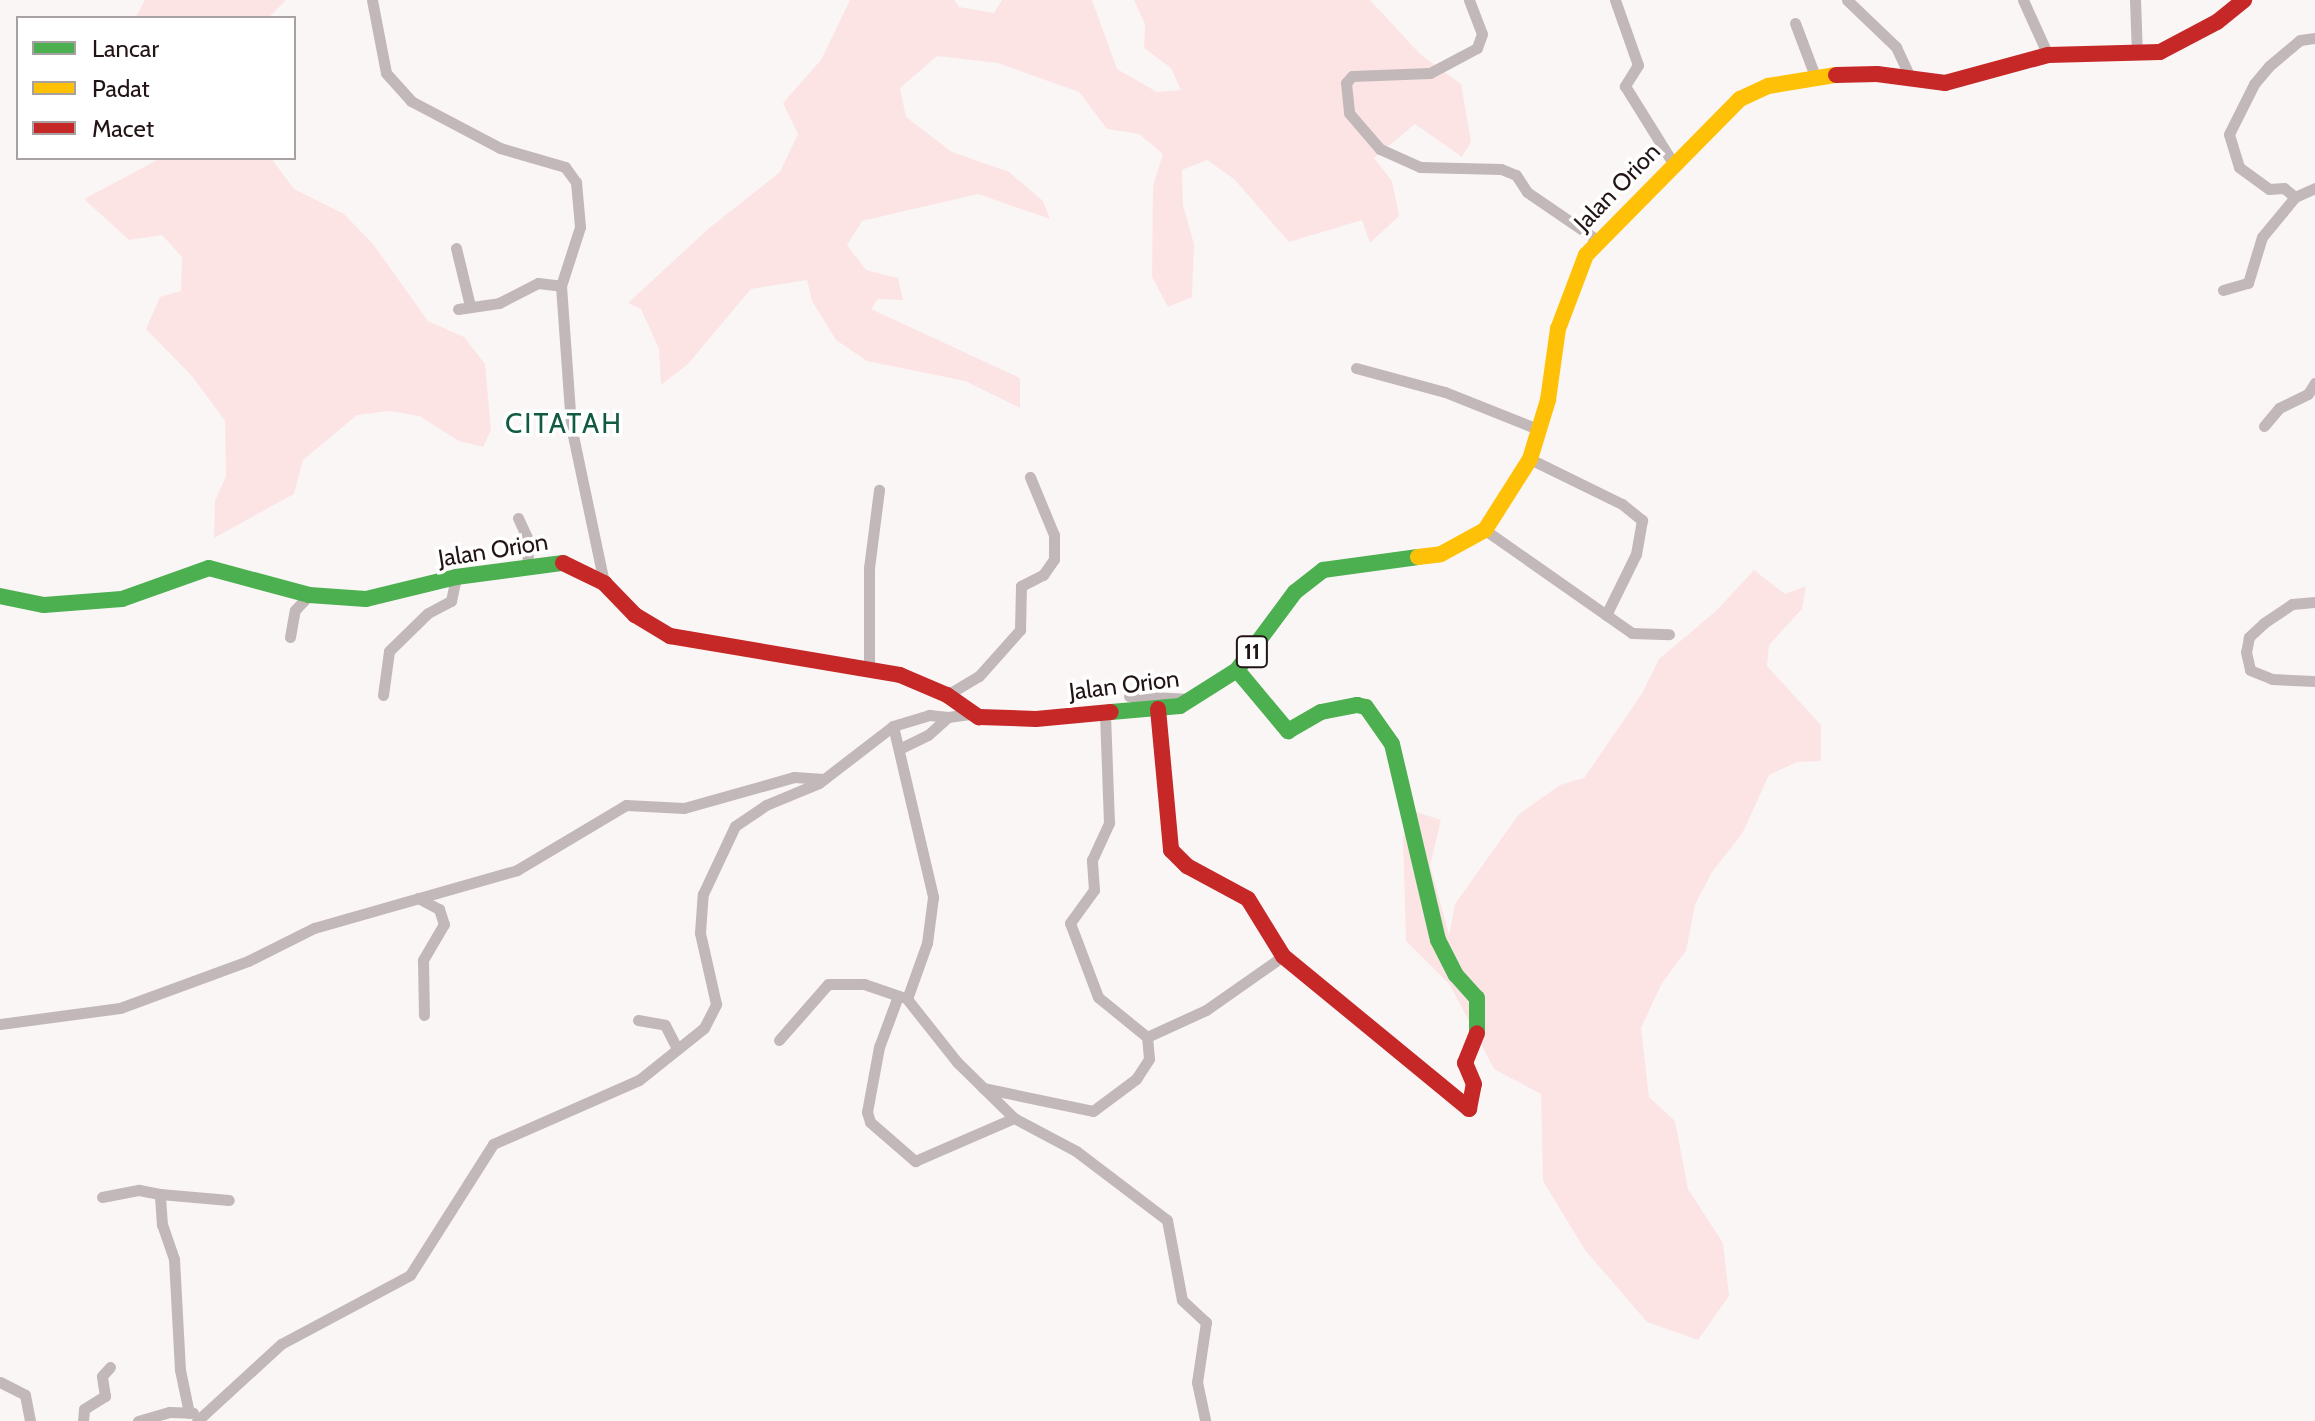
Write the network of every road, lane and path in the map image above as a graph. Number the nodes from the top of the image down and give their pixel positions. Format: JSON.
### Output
{"nodes":[{"id":1,"x":372,"y":0,"type":"edge"},
{"id":2,"x":1469,"y":0,"type":"edge"},
{"id":3,"x":1615,"y":0,"type":"edge"},
{"id":4,"x":1847,"y":0,"type":"edge"},
{"id":5,"x":2023,"y":0,"type":"edge"},
{"id":6,"x":2135,"y":0,"type":"edge"},
{"id":7,"x":2244,"y":0,"type":"edge"},
{"id":8,"x":1795,"y":23,"type":"dead end"},
{"id":9,"x":2315,"y":38,"type":"edge"},
{"id":10,"x":2137,"y":54,"type":"junction"},
{"id":11,"x":2048,"y":55,"type":"junction"},
{"id":12,"x":1815,"y":76,"type":"junction"},
{"id":13,"x":1911,"y":81,"type":"junction"},
{"id":14,"x":1673,"y":163,"type":"junction"},
{"id":15,"x":2315,"y":188,"type":"edge"},
{"id":16,"x":2295,"y":197,"type":"junction"},
{"id":17,"x":1597,"y":240,"type":"junction"},
{"id":18,"x":456,"y":248,"type":"dead end"},
{"id":19,"x":561,"y":286,"type":"junction"},
{"id":20,"x":2223,"y":290,"type":"dead end"},
{"id":21,"x":1356,"y":368,"type":"dead end"},
{"id":22,"x":2315,"y":383,"type":"edge"},
{"id":23,"x":2264,"y":426,"type":"dead end"},
{"id":24,"x":1540,"y":430,"type":"junction"},
{"id":25,"x":1530,"y":459,"type":"junction"},
{"id":26,"x":1030,"y":477,"type":"dead end"},
{"id":27,"x":879,"y":490,"type":"dead end"},
{"id":28,"x":518,"y":518,"type":"dead end"},
{"id":29,"x":1485,"y":530,"type":"junction"},
{"id":30,"x":527,"y":565,"type":"junction"},
{"id":31,"x":456,"y":577,"type":"junction"},
{"id":32,"x":604,"y":583,"type":"junction"},
{"id":33,"x":309,"y":595,"type":"junction"},
{"id":34,"x":0,"y":596,"type":"edge"},
{"id":35,"x":2315,"y":602,"type":"edge"},
{"id":36,"x":1606,"y":615,"type":"junction"},
{"id":37,"x":1669,"y":634,"type":"dead end"},
{"id":38,"x":290,"y":637,"type":"dead end"},
{"id":39,"x":869,"y":667,"type":"junction"},
{"id":40,"x":1237,"y":670,"type":"junction"},
{"id":41,"x":2315,"y":681,"type":"edge"},
{"id":42,"x":383,"y":695,"type":"dead end"},
{"id":43,"x":947,"y":695,"type":"junction"},
{"id":44,"x":1129,"y":696,"type":"dead end"},
{"id":45,"x":1195,"y":700,"type":"junction"},
{"id":46,"x":1158,"y":709,"type":"junction"},
{"id":47,"x":970,"y":714,"type":"junction"},
{"id":48,"x":1105,"y":714,"type":"junction"},
{"id":49,"x":948,"y":717,"type":"junction"},
{"id":50,"x":893,"y":726,"type":"junction"},
{"id":51,"x":899,"y":749,"type":"junction"},
{"id":52,"x":824,"y":779,"type":"junction"},
{"id":53,"x":418,"y":898,"type":"junction"},
{"id":54,"x":1283,"y":956,"type":"junction"},
{"id":55,"x":902,"y":997,"type":"junction"},
{"id":56,"x":424,"y":1015,"type":"dead end"},
{"id":57,"x":638,"y":1020,"type":"dead end"},
{"id":58,"x":0,"y":1024,"type":"edge"},
{"id":59,"x":1147,"y":1037,"type":"junction"},
{"id":60,"x":779,"y":1040,"type":"dead end"},
{"id":61,"x":677,"y":1049,"type":"junction"},
{"id":62,"x":982,"y":1088,"type":"junction"},
{"id":63,"x":1014,"y":1118,"type":"junction"},
{"id":64,"x":160,"y":1194,"type":"junction"},
{"id":65,"x":102,"y":1197,"type":"dead end"},
{"id":66,"x":229,"y":1200,"type":"dead end"},
{"id":67,"x":110,"y":1367,"type":"dead end"},
{"id":68,"x":0,"y":1382,"type":"edge"},
{"id":69,"x":197,"y":1416,"type":"edge"},
{"id":70,"x":30,"y":1421,"type":"edge"},
{"id":71,"x":83,"y":1421,"type":"edge"},
{"id":72,"x":138,"y":1421,"type":"edge"},
{"id":73,"x":1205,"y":1421,"type":"edge"}],
"edges":[{"from":1,"to":19,"type":"street"},
{"from":2,"to":17,"type":"street"},
{"from":3,"to":14,"type":"street"},
{"from":4,"to":13,"type":"street"},
{"from":5,"to":11,"type":"street"},
{"from":6,"to":10,"type":"street"},
{"from":7,"to":10,"type":"main road","name":"Jalan Orion","number":"11"},
{"from":8,"to":12,"type":"street"},
{"from":9,"to":16,"type":"street"},
{"from":10,"to":11,"type":"main road","name":"Jalan Orion","number":"11"},
{"from":11,"to":13,"type":"main road","name":"Jalan Orion","number":"11"},
{"from":12,"to":13,"type":"main road","name":"Jalan Orion","number":"11"},
{"from":12,"to":14,"type":"main road","name":"Jalan Orion","number":"11"},
{"from":14,"to":17,"type":"main road","name":"Jalan Orion","number":"11"},
{"from":15,"to":16,"type":"street"},
{"from":16,"to":20,"type":"street"},
{"from":17,"to":24,"type":"main road","name":"Jalan Orion","number":"11"},
{"from":18,"to":19,"type":"street"},
{"from":19,"to":32,"type":"street"},
{"from":21,"to":24,"type":"street"},
{"from":22,"to":23,"type":"street"},
{"from":24,"to":25,"type":"main road","name":"Jalan Orion","number":"11"},
{"from":25,"to":29,"type":"main road","name":"Jalan Orion","number":"11"},
{"from":25,"to":36,"type":"street"},
{"from":26,"to":43,"type":"street"},
{"from":27,"to":39,"type":"street"},
{"from":28,"to":30,"type":"street"},
{"from":29,"to":36,"type":"street"},
{"from":29,"to":40,"type":"main road","name":"Jalan Orion","number":"11"},
{"from":30,"to":31,"type":"main road","name":"Jalan Orion"},
{"from":30,"to":32,"type":"main road","name":"Jalan Orion"},
{"from":31,"to":33,"type":"main road","name":"Jalan Orion"},
{"from":31,"to":42,"type":"street"},
{"from":32,"to":39,"type":"main road","name":"Jalan Orion"},
{"from":33,"to":34,"type":"main road","name":"Jalan Orion"},
{"from":33,"to":38,"type":"street"},
{"from":35,"to":41,"type":"street"},
{"from":36,"to":37,"type":"street"},
{"from":39,"to":43,"type":"main road","name":"Jalan Orion"},
{"from":40,"to":45,"type":"main road","name":"Jalan Orion","number":"11"},
{"from":40,"to":54,"type":"main road"},
{"from":43,"to":47,"type":"main road","name":"Jalan Orion"},
{"from":44,"to":45,"type":"street"},
{"from":45,"to":46,"type":"main road","name":"Jalan Orion","number":"11"},
{"from":46,"to":48,"type":"main road","name":"Jalan Orion","number":"11"},
{"from":46,"to":54,"type":"main road"},
{"from":47,"to":48,"type":"main road","name":"Jalan Orion","number":"11"},
{"from":47,"to":49,"type":"street"},
{"from":48,"to":59,"type":"street"},
{"from":49,"to":50,"type":"street"},
{"from":49,"to":51,"type":"street"},
{"from":50,"to":51,"type":"street"},
{"from":50,"to":52,"type":"street"},
{"from":51,"to":55,"type":"street"},
{"from":52,"to":53,"type":"street"},
{"from":52,"to":61,"type":"street"},
{"from":53,"to":56,"type":"street"},
{"from":53,"to":58,"type":"street"},
{"from":54,"to":59,"type":"street"},
{"from":55,"to":60,"type":"street"},
{"from":55,"to":62,"type":"street"},
{"from":55,"to":63,"type":"street"},
{"from":57,"to":61,"type":"street"},
{"from":59,"to":62,"type":"street"},
{"from":61,"to":69,"type":"street"},
{"from":62,"to":63,"type":"street"},
{"from":63,"to":73,"type":"street"},
{"from":64,"to":65,"type":"street"},
{"from":64,"to":66,"type":"street"},
{"from":64,"to":69,"type":"street"},
{"from":67,"to":71,"type":"street"},
{"from":68,"to":70,"type":"street"},
{"from":69,"to":72,"type":"street"}]}
